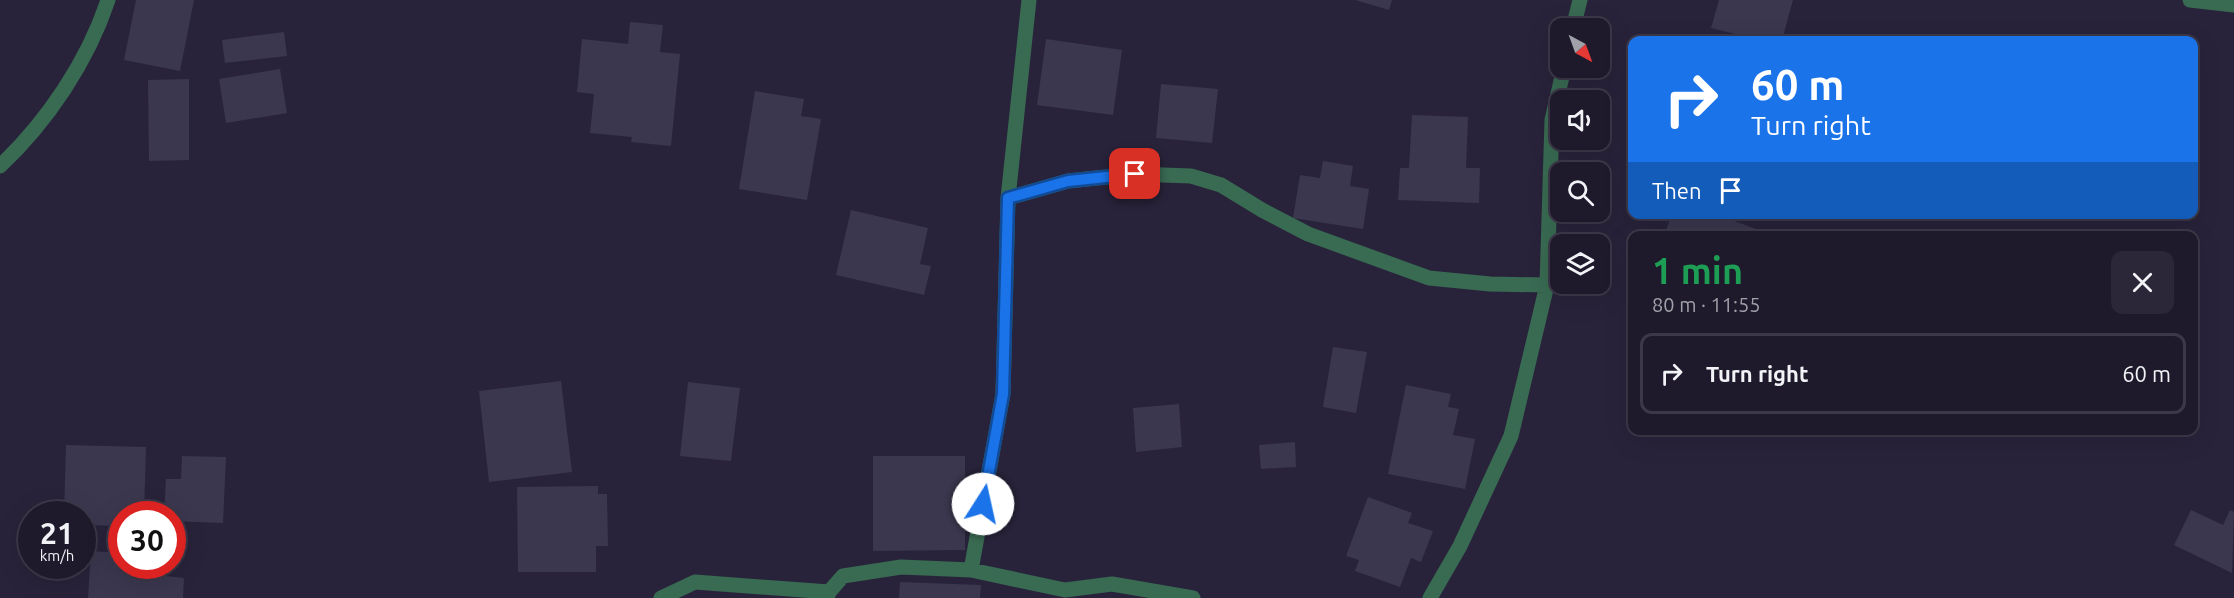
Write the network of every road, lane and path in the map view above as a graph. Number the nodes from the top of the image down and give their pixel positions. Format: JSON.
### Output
{"nodes":[{"id":1,"x":108,"y":0,"type":"edge"},
{"id":2,"x":1029,"y":0,"type":"edge"},
{"id":3,"x":1580,"y":0,"type":"edge"},
{"id":4,"x":2190,"y":0,"type":"edge"},
{"id":5,"x":2234,"y":5,"type":"edge"},
{"id":6,"x":1576,"y":18,"type":"edge"},
{"id":7,"x":1562,"y":78,"type":"edge"},
{"id":8,"x":0,"y":166,"type":"edge"},
{"id":9,"x":1008,"y":198,"type":"junction"},
{"id":10,"x":1547,"y":285,"type":"junction"},
{"id":11,"x":971,"y":570,"type":"junction"},
{"id":12,"x":828,"y":595,"type":"edge"},
{"id":13,"x":661,"y":598,"type":"edge"},
{"id":14,"x":1193,"y":598,"type":"edge"},
{"id":15,"x":1430,"y":598,"type":"edge"}],
"edges":[{"from":1,"to":8,"type":"street"},
{"from":2,"to":9,"type":"street"},
{"from":3,"to":6,"type":"street"},
{"from":4,"to":5,"type":"street"},
{"from":7,"to":10,"type":"street"},
{"from":9,"to":10,"type":"street"},
{"from":9,"to":11,"type":"street"},
{"from":10,"to":15,"type":"street"},
{"from":11,"to":12,"type":"street"},
{"from":11,"to":14,"type":"street"},
{"from":12,"to":13,"type":"street"}]}
